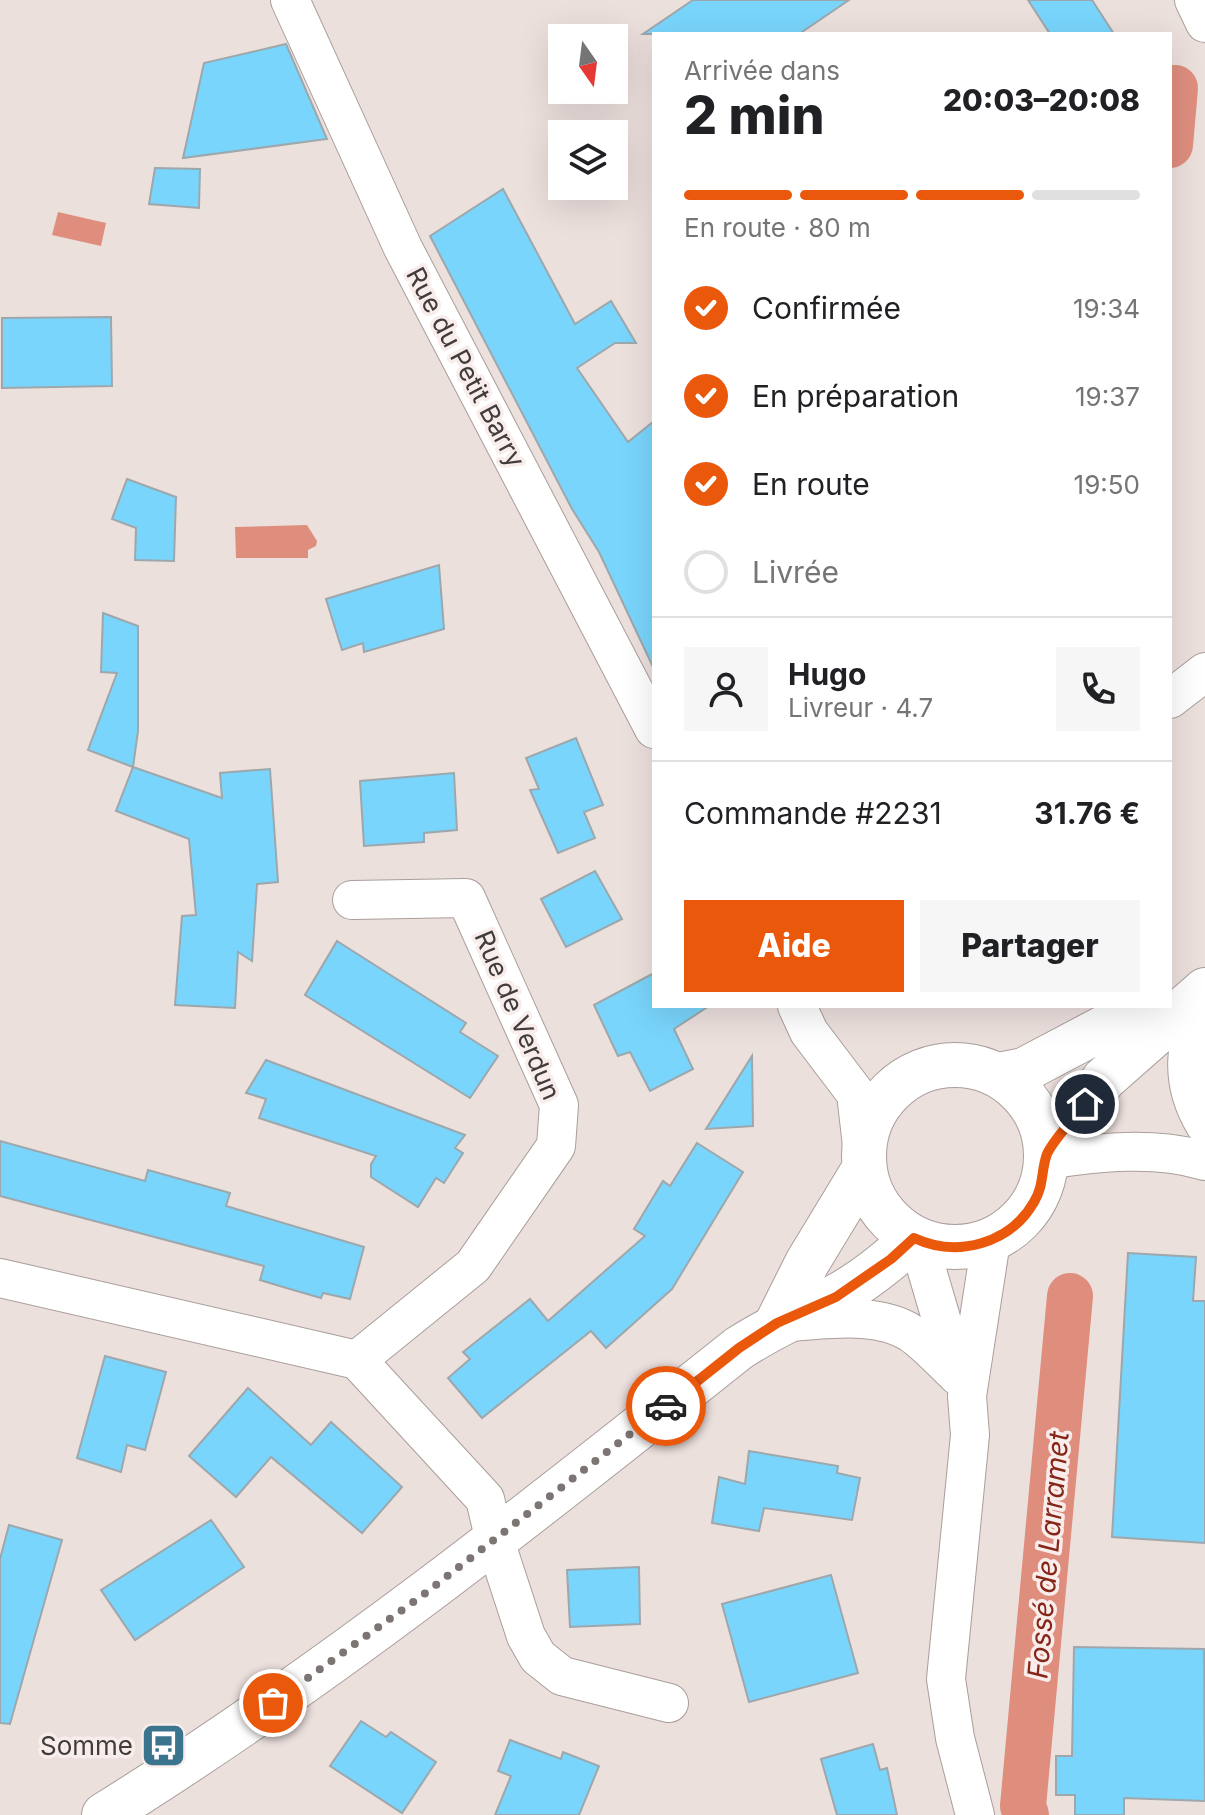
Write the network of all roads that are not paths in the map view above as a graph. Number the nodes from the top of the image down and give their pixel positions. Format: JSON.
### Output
{"nodes":[{"id":1,"x":290,"y":0,"type":"edge"},
{"id":2,"x":1194,"y":0,"type":"edge"},
{"id":3,"x":1205,"y":23,"type":"edge"},
{"id":4,"x":1205,"y":672,"type":"edge"},
{"id":5,"x":1172,"y":697,"type":"edge"},
{"id":6,"x":652,"y":725,"type":"edge"},
{"id":7,"x":352,"y":900,"type":"dead end"},
{"id":8,"x":1195,"y":988,"type":"edge"},
{"id":9,"x":798,"y":1008,"type":"edge"},
{"id":10,"x":1141,"y":1008,"type":"edge"},
{"id":11,"x":998,"y":1075,"type":"junction"},
{"id":12,"x":1205,"y":1125,"type":"edge"},
{"id":13,"x":1047,"y":1158,"type":"junction"},
{"id":14,"x":864,"y":1161,"type":"junction"},
{"id":15,"x":1205,"y":1161,"type":"edge"},
{"id":16,"x":916,"y":1239,"type":"junction"},
{"id":17,"x":991,"y":1241,"type":"junction"},
{"id":18,"x":0,"y":1278,"type":"edge"},
{"id":19,"x":777,"y":1323,"type":"junction"},
{"id":20,"x":357,"y":1360,"type":"junction"},
{"id":21,"x":962,"y":1385,"type":"junction"},
{"id":22,"x":495,"y":1541,"type":"junction"},
{"id":23,"x":669,"y":1703,"type":"dead end"},
{"id":24,"x":104,"y":1815,"type":"edge"},
{"id":25,"x":975,"y":1815,"type":"edge"}],
"edges":[{"from":1,"to":6,"type":"street","name":"Rue du Petit Barry"},
{"from":2,"to":3,"type":"street"},
{"from":4,"to":5,"type":"street"},
{"from":7,"to":20,"type":"street","name":"Rue de Verdun"},
{"from":8,"to":12,"type":"street"},
{"from":8,"to":13,"type":"street"},
{"from":9,"to":14,"type":"street"},
{"from":10,"to":11,"type":"street"},
{"from":11,"to":13,"type":"street"},
{"from":11,"to":14,"type":"street"},
{"from":13,"to":15,"type":"street"},
{"from":13,"to":17,"type":"street"},
{"from":14,"to":16,"type":"street"},
{"from":14,"to":19,"type":"street"},
{"from":16,"to":17,"type":"street"},
{"from":16,"to":19,"type":"street"},
{"from":16,"to":21,"type":"street"},
{"from":17,"to":21,"type":"street"},
{"from":18,"to":20,"type":"street"},
{"from":19,"to":21,"type":"street"},
{"from":19,"to":22,"type":"street"},
{"from":20,"to":22,"type":"street"},
{"from":21,"to":25,"type":"street"},
{"from":22,"to":23,"type":"street"},
{"from":22,"to":24,"type":"street"}]}
